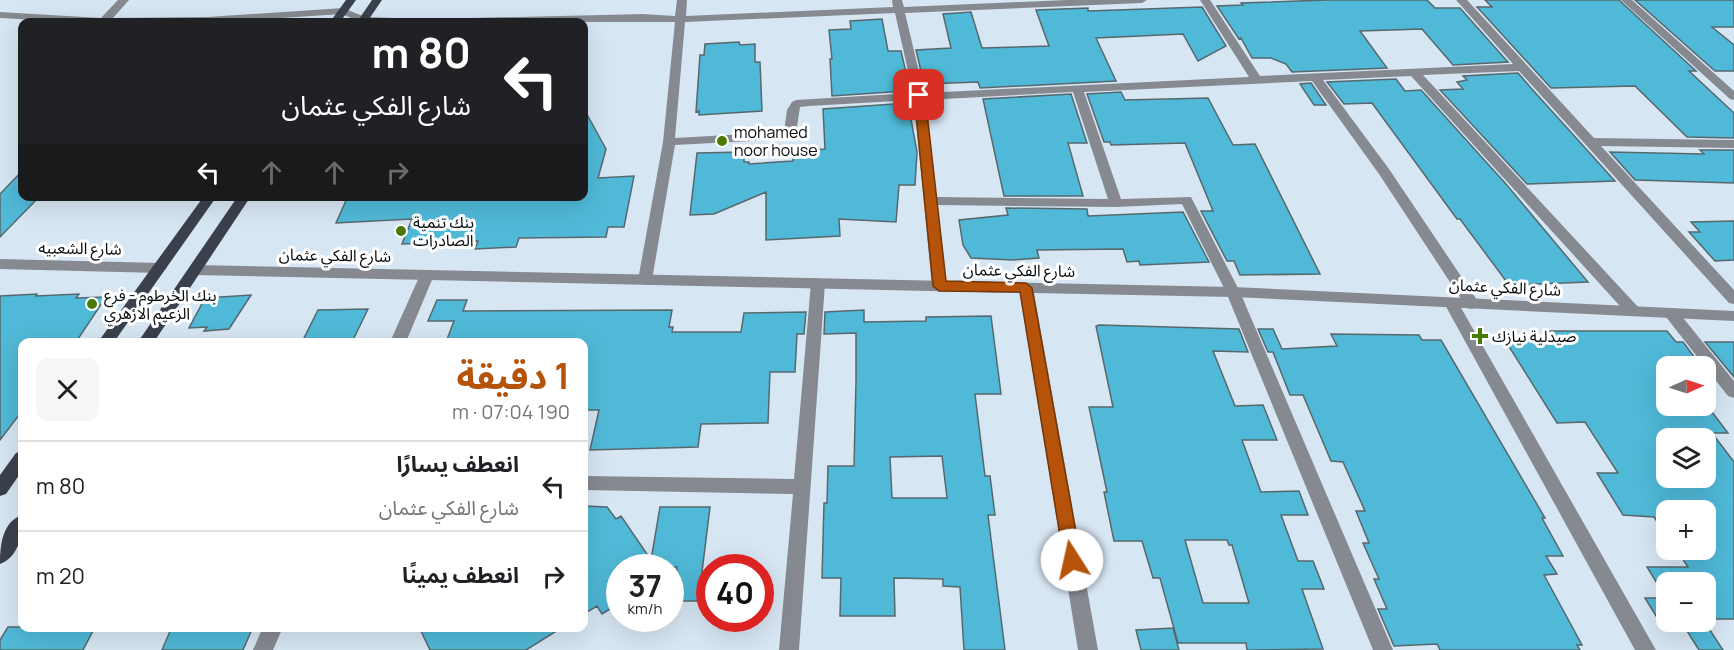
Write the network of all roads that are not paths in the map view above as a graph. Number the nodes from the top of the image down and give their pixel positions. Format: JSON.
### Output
{"nodes":[{"id":1,"x":124,"y":0,"type":"edge"},
{"id":2,"x":351,"y":0,"type":"edge"},
{"id":3,"x":377,"y":0,"type":"edge"},
{"id":4,"x":682,"y":0,"type":"edge"},
{"id":5,"x":1142,"y":0,"type":"edge"},
{"id":6,"x":1205,"y":0,"type":"edge"},
{"id":7,"x":1461,"y":0,"type":"edge"},
{"id":8,"x":1626,"y":0,"type":"edge"},
{"id":9,"x":898,"y":5,"type":"edge"},
{"id":10,"x":343,"y":11,"type":"junction"},
{"id":11,"x":0,"y":15,"type":"edge"},
{"id":12,"x":52,"y":18,"type":"edge"},
{"id":13,"x":107,"y":18,"type":"edge"},
{"id":14,"x":238,"y":18,"type":"edge"},
{"id":15,"x":338,"y":18,"type":"edge"},
{"id":16,"x":356,"y":18,"type":"edge"},
{"id":17,"x":364,"y":18,"type":"edge"},
{"id":18,"x":588,"y":18,"type":"edge"},
{"id":19,"x":680,"y":19,"type":"junction"},
{"id":20,"x":1522,"y":67,"type":"junction"},
{"id":21,"x":1415,"y":73,"type":"junction"},
{"id":22,"x":1315,"y":77,"type":"junction"},
{"id":23,"x":1257,"y":80,"type":"junction"},
{"id":24,"x":1078,"y":90,"type":"junction"},
{"id":25,"x":919,"y":95,"type":"junction"},
{"id":26,"x":1734,"y":97,"type":"edge"},
{"id":27,"x":669,"y":142,"type":"junction"},
{"id":28,"x":1591,"y":142,"type":"junction"},
{"id":29,"x":1734,"y":144,"type":"edge"},
{"id":30,"x":207,"y":201,"type":"edge"},
{"id":31,"x":242,"y":201,"type":"edge"},
{"id":32,"x":932,"y":201,"type":"junction"},
{"id":33,"x":1116,"y":203,"type":"junction"},
{"id":34,"x":0,"y":264,"type":"edge"},
{"id":35,"x":160,"y":268,"type":"junction"},
{"id":36,"x":195,"y":270,"type":"junction"},
{"id":37,"x":427,"y":275,"type":"junction"},
{"id":38,"x":645,"y":280,"type":"junction"},
{"id":39,"x":818,"y":283,"type":"junction"},
{"id":40,"x":939,"y":286,"type":"junction"},
{"id":41,"x":1026,"y":288,"type":"junction"},
{"id":42,"x":1233,"y":292,"type":"junction"},
{"id":43,"x":1734,"y":299,"type":"edge"},
{"id":44,"x":1451,"y":303,"type":"junction"},
{"id":45,"x":1472,"y":304,"type":"junction"},
{"id":46,"x":1634,"y":312,"type":"junction"},
{"id":47,"x":1671,"y":313,"type":"junction"},
{"id":48,"x":1734,"y":316,"type":"edge"},
{"id":49,"x":109,"y":338,"type":"edge"},
{"id":50,"x":149,"y":338,"type":"edge"},
{"id":51,"x":400,"y":338,"type":"edge"},
{"id":52,"x":1734,"y":392,"type":"edge"},
{"id":53,"x":18,"y":464,"type":"edge"},
{"id":54,"x":588,"y":483,"type":"edge"},
{"id":55,"x":802,"y":487,"type":"junction"},
{"id":56,"x":0,"y":489,"type":"edge"},
{"id":57,"x":18,"y":529,"type":"edge"},
{"id":58,"x":0,"y":555,"type":"edge"},
{"id":59,"x":271,"y":632,"type":"edge"},
{"id":60,"x":263,"y":650,"type":"edge"},
{"id":61,"x":789,"y":650,"type":"edge"},
{"id":62,"x":1088,"y":650,"type":"edge"},
{"id":63,"x":1383,"y":650,"type":"edge"},
{"id":64,"x":1646,"y":650,"type":"edge"}],
"edges":[{"from":1,"to":13,"type":"street"},
{"from":2,"to":10,"type":"main road"},
{"from":3,"to":17,"type":"main road"},
{"from":4,"to":19,"type":"street"},
{"from":5,"to":9,"type":"street"},
{"from":6,"to":23,"type":"street"},
{"from":7,"to":20,"type":"street"},
{"from":8,"to":26,"type":"street"},
{"from":9,"to":19,"type":"street"},
{"from":9,"to":25,"type":"street"},
{"from":10,"to":14,"type":"street"},
{"from":10,"to":15,"type":"main road"},
{"from":10,"to":16,"type":"street"},
{"from":11,"to":12,"type":"street"},
{"from":18,"to":19,"type":"street"},
{"from":19,"to":27,"type":"street"},
{"from":20,"to":21,"type":"street"},
{"from":20,"to":28,"type":"street"},
{"from":21,"to":22,"type":"street"},
{"from":21,"to":46,"type":"street"},
{"from":22,"to":23,"type":"street"},
{"from":22,"to":45,"type":"street"},
{"from":23,"to":24,"type":"street"},
{"from":24,"to":25,"type":"street"},
{"from":24,"to":33,"type":"street"},
{"from":25,"to":27,"type":"street"},
{"from":25,"to":32,"type":"street"},
{"from":27,"to":38,"type":"street"},
{"from":28,"to":29,"type":"street"},
{"from":28,"to":43,"type":"street"},
{"from":30,"to":35,"type":"main road"},
{"from":31,"to":36,"type":"main road"},
{"from":32,"to":33,"type":"street"},
{"from":32,"to":40,"type":"street"},
{"from":33,"to":42,"type":"street"},
{"from":34,"to":35,"type":"street","name":"شارع الشعبيه"},
{"from":35,"to":49,"type":"main road"},
{"from":36,"to":37,"type":"street","name":"شارع الفكي عثمان"},
{"from":36,"to":50,"type":"main road"},
{"from":37,"to":38,"type":"street","name":"شارع الفكي عثمان"},
{"from":37,"to":51,"type":"street"},
{"from":38,"to":39,"type":"street","name":"شارع الفكي عثمان"},
{"from":39,"to":40,"type":"street","name":"شارع الفكي عثمان"},
{"from":39,"to":55,"type":"street"},
{"from":40,"to":41,"type":"street","name":"شارع الفكي عثمان"},
{"from":41,"to":42,"type":"street","name":"شارع الفكي عثمان"},
{"from":41,"to":62,"type":"street"},
{"from":42,"to":44,"type":"street","name":"شارع الفكي عثمان"},
{"from":42,"to":63,"type":"street"},
{"from":44,"to":45,"type":"street","name":"شارع الفكي عثمان"},
{"from":44,"to":64,"type":"street"},
{"from":45,"to":46,"type":"street","name":"شارع الفكي عثمان"},
{"from":46,"to":47,"type":"street","name":"شارع الفكي عثمان"},
{"from":47,"to":48,"type":"street","name":"شارع الفكي عثمان"},
{"from":47,"to":52,"type":"street"},
{"from":53,"to":56,"type":"main road"},
{"from":54,"to":55,"type":"street"},
{"from":55,"to":61,"type":"street"},
{"from":57,"to":58,"type":"main road"},
{"from":59,"to":60,"type":"street"}]}
